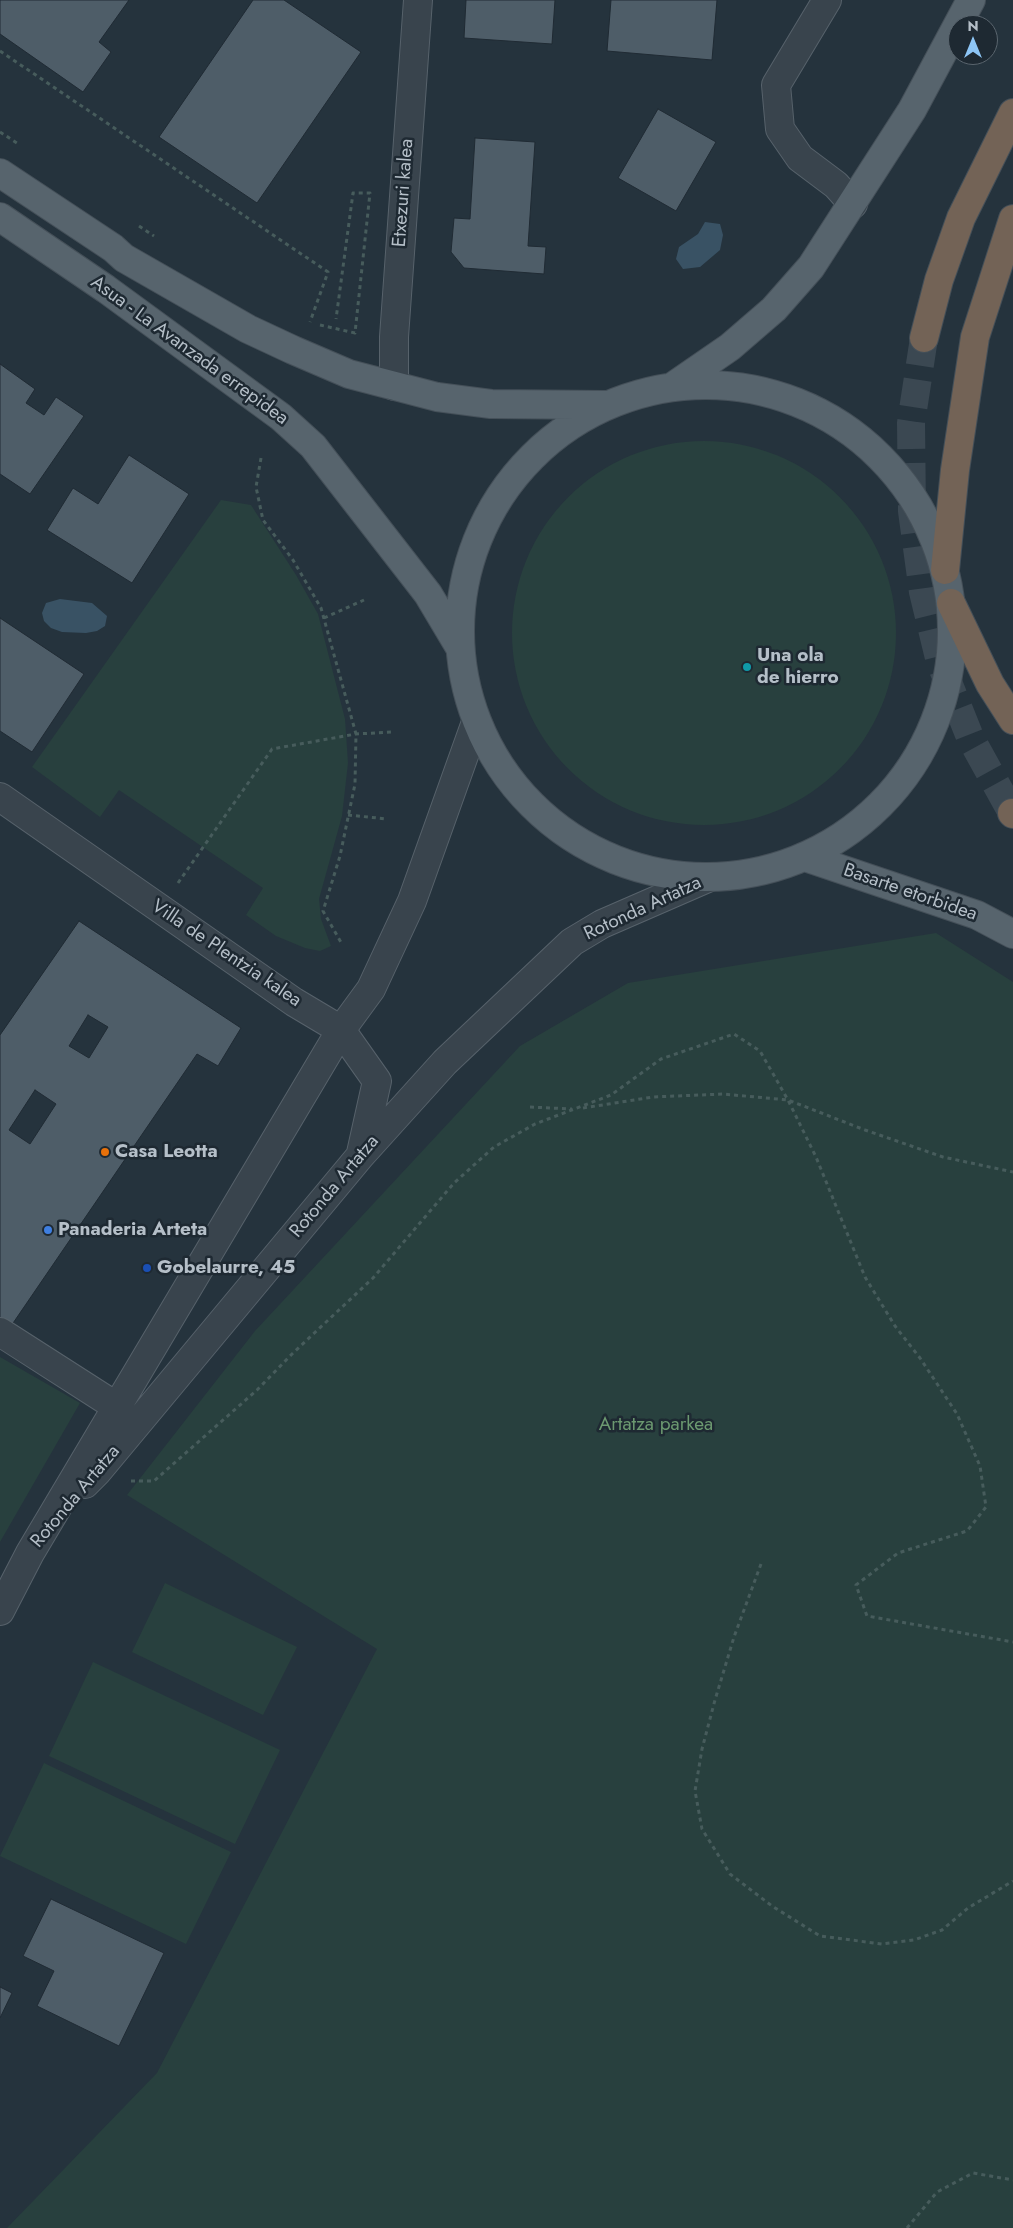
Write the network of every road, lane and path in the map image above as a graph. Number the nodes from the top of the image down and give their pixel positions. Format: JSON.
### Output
{"nodes":[{"id":1,"x":418,"y":0,"type":"edge"},
{"id":2,"x":827,"y":0,"type":"edge"},
{"id":3,"x":971,"y":0,"type":"edge"},
{"id":4,"x":0,"y":51,"type":"edge"},
{"id":5,"x":1013,"y":113,"type":"edge"},
{"id":6,"x":0,"y":132,"type":"edge"},
{"id":7,"x":25,"y":148,"type":"dead end"},
{"id":8,"x":0,"y":173,"type":"edge"},
{"id":9,"x":853,"y":204,"type":"junction"},
{"id":10,"x":0,"y":217,"type":"edge"},
{"id":11,"x":1013,"y":219,"type":"edge"},
{"id":12,"x":131,"y":220,"type":"dead end"},
{"id":13,"x":156,"y":237,"type":"dead end"},
{"id":14,"x":336,"y":318,"type":"dead end"},
{"id":15,"x":302,"y":320,"type":"dead end"},
{"id":16,"x":309,"y":322,"type":"junction"},
{"id":17,"x":924,"y":338,"type":"tunnel mouth"},
{"id":18,"x":394,"y":386,"type":"junction"},
{"id":19,"x":672,"y":388,"type":"junction"},
{"id":20,"x":609,"y":405,"type":"junction"},
{"id":21,"x":261,"y":458,"type":"dead end"},
{"id":22,"x":946,"y":570,"type":"junction"},
{"id":23,"x":364,"y":600,"type":"dead end"},
{"id":24,"x":951,"y":602,"type":"junction"},
{"id":25,"x":324,"y":618,"type":"junction"},
{"id":26,"x":459,"y":646,"type":"junction"},
{"id":27,"x":1013,"y":720,"type":"edge"},
{"id":28,"x":476,"y":722,"type":"junction"},
{"id":29,"x":392,"y":732,"type":"dead end"},
{"id":30,"x":356,"y":734,"type":"junction"},
{"id":31,"x":0,"y":797,"type":"edge"},
{"id":32,"x":348,"y":815,"type":"junction"},
{"id":33,"x":387,"y":819,"type":"dead end"},
{"id":34,"x":805,"y":857,"type":"junction"},
{"id":35,"x":710,"y":878,"type":"junction"},
{"id":36,"x":177,"y":884,"type":"dead end"},
{"id":37,"x":1013,"y":934,"type":"edge"},
{"id":38,"x":342,"y":944,"type":"dead end"},
{"id":39,"x":341,"y":1030,"type":"junction"},
{"id":40,"x":788,"y":1100,"type":"junction"},
{"id":41,"x":530,"y":1107,"type":"dead end"},
{"id":42,"x":575,"y":1109,"type":"junction"},
{"id":43,"x":360,"y":1155,"type":"junction"},
{"id":44,"x":1013,"y":1172,"type":"edge"},
{"id":45,"x":0,"y":1332,"type":"edge"},
{"id":46,"x":116,"y":1407,"type":"junction"},
{"id":47,"x":125,"y":1482,"type":"dead end"},
{"id":48,"x":30,"y":1553,"type":"junction"},
{"id":49,"x":762,"y":1564,"type":"dead end"},
{"id":50,"x":0,"y":1611,"type":"edge"},
{"id":51,"x":1013,"y":1642,"type":"edge"},
{"id":52,"x":1013,"y":1882,"type":"edge"},
{"id":53,"x":1013,"y":2180,"type":"edge"},
{"id":54,"x":907,"y":2228,"type":"edge"}],
"edges":[{"from":1,"to":18,"type":"street","name":"Etxezuri kalea"},
{"from":2,"to":9,"type":"street"},
{"from":3,"to":9,"type":"main road"},
{"from":4,"to":16,"type":"path"},
{"from":5,"to":17,"type":"highway"},
{"from":6,"to":7,"type":"path"},
{"from":8,"to":18,"type":"main road","name":"Asua - La Avanzada errepidea"},
{"from":9,"to":19,"type":"main road"},
{"from":10,"to":26,"type":"main road","name":"Asua - La Avanzada errepidea"},
{"from":11,"to":22,"type":"highway"},
{"from":12,"to":13,"type":"path"},
{"from":14,"to":16,"type":"path"},
{"from":15,"to":16,"type":"path"},
{"from":18,"to":20,"type":"main road","name":"Asua - La Avanzada errepidea"},
{"from":19,"to":20,"type":"main road","name":"Rotonda Artatza"},
{"from":19,"to":22,"type":"main road","name":"Rotonda Artatza"},
{"from":20,"to":26,"type":"main road","name":"Rotonda Artatza"},
{"from":21,"to":25,"type":"path"},
{"from":22,"to":24,"type":"main road","name":"Rotonda Artatza"},
{"from":23,"to":25,"type":"path"},
{"from":24,"to":27,"type":"highway"},
{"from":24,"to":34,"type":"main road","name":"Rotonda Artatza"},
{"from":25,"to":30,"type":"path"},
{"from":26,"to":28,"type":"main road","name":"Rotonda Artatza"},
{"from":28,"to":35,"type":"main road","name":"Rotonda Artatza"},
{"from":28,"to":39,"type":"street","name":"Rotonda Artatza"},
{"from":29,"to":30,"type":"path"},
{"from":30,"to":32,"type":"path"},
{"from":30,"to":36,"type":"path"},
{"from":31,"to":39,"type":"street","name":"Villa de Plentzia kalea"},
{"from":32,"to":33,"type":"path"},
{"from":32,"to":38,"type":"path"},
{"from":34,"to":35,"type":"main road","name":"Rotonda Artatza"},
{"from":34,"to":37,"type":"main road","name":"Basarte etorbidea"},
{"from":35,"to":43,"type":"street","name":"Rotonda Artatza"},
{"from":39,"to":43,"type":"street","name":"Villa de Plentzia kalea"},
{"from":39,"to":46,"type":"street","name":"Rotonda Artatza"},
{"from":40,"to":42,"type":"path"},
{"from":40,"to":42,"type":"path"},
{"from":40,"to":44,"type":"path"},
{"from":40,"to":51,"type":"path"},
{"from":41,"to":42,"type":"path"},
{"from":42,"to":47,"type":"path"},
{"from":43,"to":48,"type":"street","name":"Rotonda Artatza"},
{"from":45,"to":46,"type":"street"},
{"from":46,"to":48,"type":"street","name":"Rotonda Artatza"},
{"from":48,"to":50,"type":"street"},
{"from":49,"to":52,"type":"path"},
{"from":53,"to":54,"type":"path"}]}
